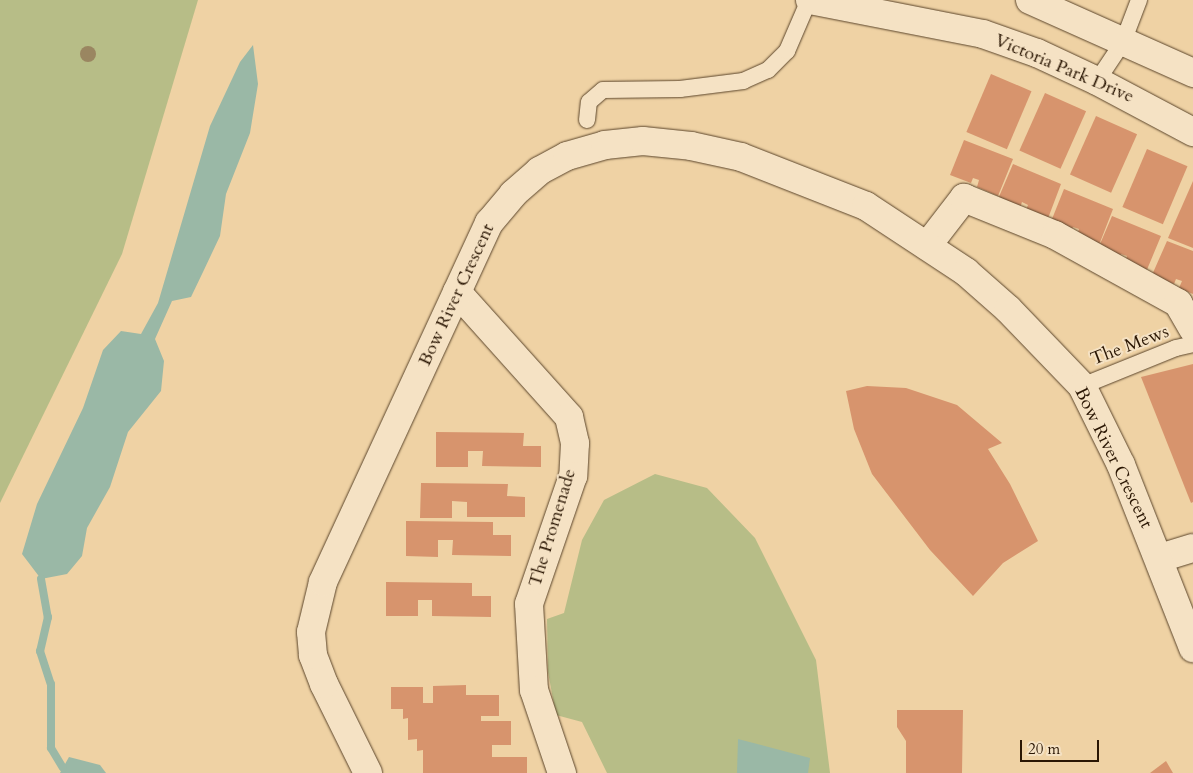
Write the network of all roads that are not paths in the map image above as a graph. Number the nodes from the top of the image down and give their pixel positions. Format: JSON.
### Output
{"nodes":[{"id":1,"x":810,"y":0,"type":"edge"},
{"id":2,"x":1030,"y":0,"type":"edge"},
{"id":3,"x":1140,"y":0,"type":"edge"},
{"id":4,"x":1123,"y":42,"type":"junction"},
{"id":5,"x":1193,"y":73,"type":"edge"},
{"id":6,"x":1097,"y":81,"type":"junction"},
{"id":7,"x":586,"y":120,"type":"dead end"},
{"id":8,"x":1193,"y":132,"type":"edge"},
{"id":9,"x":927,"y":246,"type":"junction"},
{"id":10,"x":457,"y":292,"type":"junction"},
{"id":11,"x":1193,"y":329,"type":"edge"},
{"id":12,"x":1193,"y":344,"type":"edge"},
{"id":13,"x":1082,"y":386,"type":"junction"},
{"id":14,"x":1193,"y":548,"type":"edge"},
{"id":15,"x":1160,"y":558,"type":"junction"},
{"id":16,"x":1193,"y":648,"type":"edge"},
{"id":17,"x":368,"y":773,"type":"edge"},
{"id":18,"x":562,"y":773,"type":"edge"}],
"edges":[{"from":1,"to":6,"type":"street","name":"Victoria Park Drive"},
{"from":1,"to":7,"type":"lane"},
{"from":2,"to":4,"type":"street"},
{"from":3,"to":4,"type":"lane"},
{"from":4,"to":5,"type":"street"},
{"from":4,"to":6,"type":"lane"},
{"from":6,"to":8,"type":"street","name":"Victoria Park Drive"},
{"from":9,"to":10,"type":"street","name":"Bow River Crescent"},
{"from":9,"to":11,"type":"street"},
{"from":9,"to":13,"type":"street","name":"Bow River Crescent"},
{"from":10,"to":17,"type":"street","name":"Bow River Crescent"},
{"from":10,"to":18,"type":"street","name":"The Promenade"},
{"from":12,"to":13,"type":"lane","name":"The Mews"},
{"from":13,"to":15,"type":"street","name":"Bow River Crescent"},
{"from":14,"to":15,"type":"street"},
{"from":15,"to":16,"type":"street","name":"Bow River Crescent"}]}
